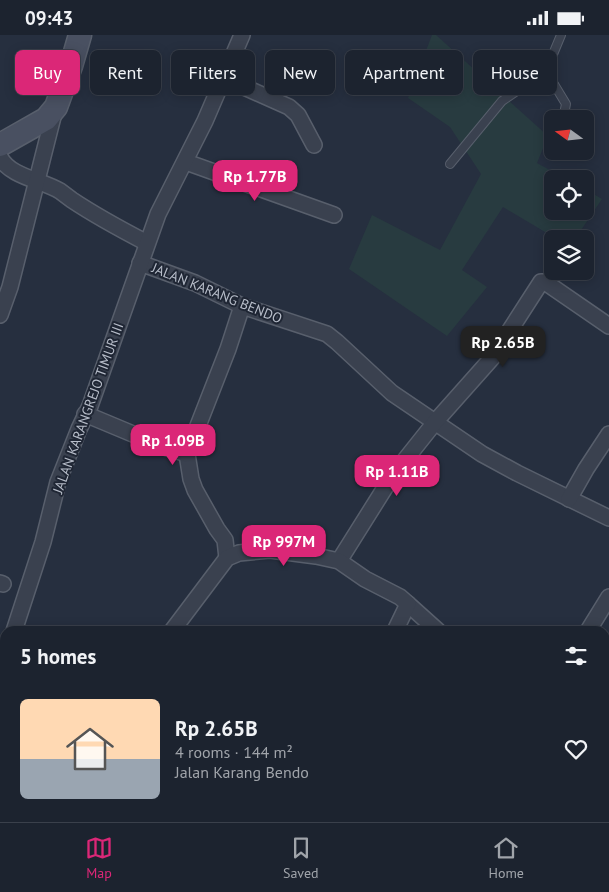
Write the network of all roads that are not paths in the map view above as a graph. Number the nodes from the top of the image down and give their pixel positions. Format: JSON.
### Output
{"nodes":[{"id":1,"x":242,"y":35,"type":"edge"},
{"id":2,"x":562,"y":35,"type":"edge"},
{"id":3,"x":82,"y":39,"type":"edge"},
{"id":4,"x":236,"y":50,"type":"edge"},
{"id":5,"x":555,"y":50,"type":"edge"},
{"id":6,"x":557,"y":89,"type":"edge"},
{"id":7,"x":255,"y":92,"type":"edge"},
{"id":8,"x":216,"y":95,"type":"edge"},
{"id":9,"x":511,"y":95,"type":"edge"},
{"id":10,"x":56,"y":107,"type":"junction"},
{"id":11,"x":565,"y":110,"type":"edge"},
{"id":12,"x":0,"y":145,"type":"edge"},
{"id":13,"x":314,"y":145,"type":"dead end"},
{"id":14,"x":0,"y":157,"type":"edge"},
{"id":15,"x":186,"y":162,"type":"junction"},
{"id":16,"x":450,"y":164,"type":"dead end"},
{"id":17,"x":38,"y":181,"type":"junction"},
{"id":18,"x":334,"y":215,"type":"dead end"},
{"id":19,"x":147,"y":243,"type":"junction"},
{"id":20,"x":140,"y":263,"type":"junction"},
{"id":21,"x":242,"y":306,"type":"junction"},
{"id":22,"x":0,"y":315,"type":"edge"},
{"id":23,"x":609,"y":327,"type":"edge"},
{"id":24,"x":86,"y":414,"type":"junction"},
{"id":25,"x":436,"y":421,"type":"junction"},
{"id":26,"x":609,"y":434,"type":"edge"},
{"id":27,"x":187,"y":453,"type":"junction"},
{"id":28,"x":570,"y":499,"type":"junction"},
{"id":29,"x":609,"y":519,"type":"edge"},
{"id":30,"x":227,"y":558,"type":"junction"},
{"id":31,"x":340,"y":561,"type":"junction"},
{"id":32,"x":609,"y":597,"type":"edge"},
{"id":33,"x":408,"y":604,"type":"junction"},
{"id":34,"x":16,"y":626,"type":"edge"},
{"id":35,"x":176,"y":626,"type":"edge"},
{"id":36,"x":397,"y":626,"type":"edge"},
{"id":37,"x":432,"y":626,"type":"edge"},
{"id":38,"x":591,"y":626,"type":"edge"}],
"edges":[{"from":1,"to":4,"type":"street","name":"JALAN KARANGREJO TIMUR III"},
{"from":2,"to":5,"type":"lane"},
{"from":3,"to":10,"type":"street"},
{"from":6,"to":11,"type":"lane"},
{"from":7,"to":13,"type":"street"},
{"from":8,"to":15,"type":"street","name":"JALAN KARANGREJO TIMUR III"},
{"from":9,"to":16,"type":"lane"},
{"from":10,"to":12,"type":"street"},
{"from":10,"to":17,"type":"street"},
{"from":14,"to":17,"type":"street"},
{"from":15,"to":18,"type":"street"},
{"from":15,"to":19,"type":"street","name":"JALAN KARANGREJO TIMUR III"},
{"from":17,"to":19,"type":"street"},
{"from":17,"to":22,"type":"street"},
{"from":19,"to":20,"type":"street","name":"JALAN KARANGREJO TIMUR III"},
{"from":20,"to":21,"type":"street","name":"JALAN KARANG BENDO"},
{"from":20,"to":24,"type":"street","name":"JALAN KARANGREJO TIMUR III"},
{"from":21,"to":25,"type":"street","name":"JALAN KARANG BENDO"},
{"from":21,"to":27,"type":"street"},
{"from":23,"to":25,"type":"street"},
{"from":24,"to":27,"type":"street"},
{"from":24,"to":34,"type":"street","name":"JALAN KARANGREJO TIMUR III"},
{"from":25,"to":28,"type":"street","name":"JALAN KARANG BENDO"},
{"from":25,"to":31,"type":"street"},
{"from":26,"to":28,"type":"street"},
{"from":27,"to":30,"type":"street"},
{"from":28,"to":29,"type":"street","name":"JALAN KARANG BENDO"},
{"from":30,"to":31,"type":"street"},
{"from":30,"to":35,"type":"street"},
{"from":31,"to":33,"type":"street"},
{"from":32,"to":38,"type":"street"},
{"from":33,"to":36,"type":"street"},
{"from":33,"to":37,"type":"street"}]}
